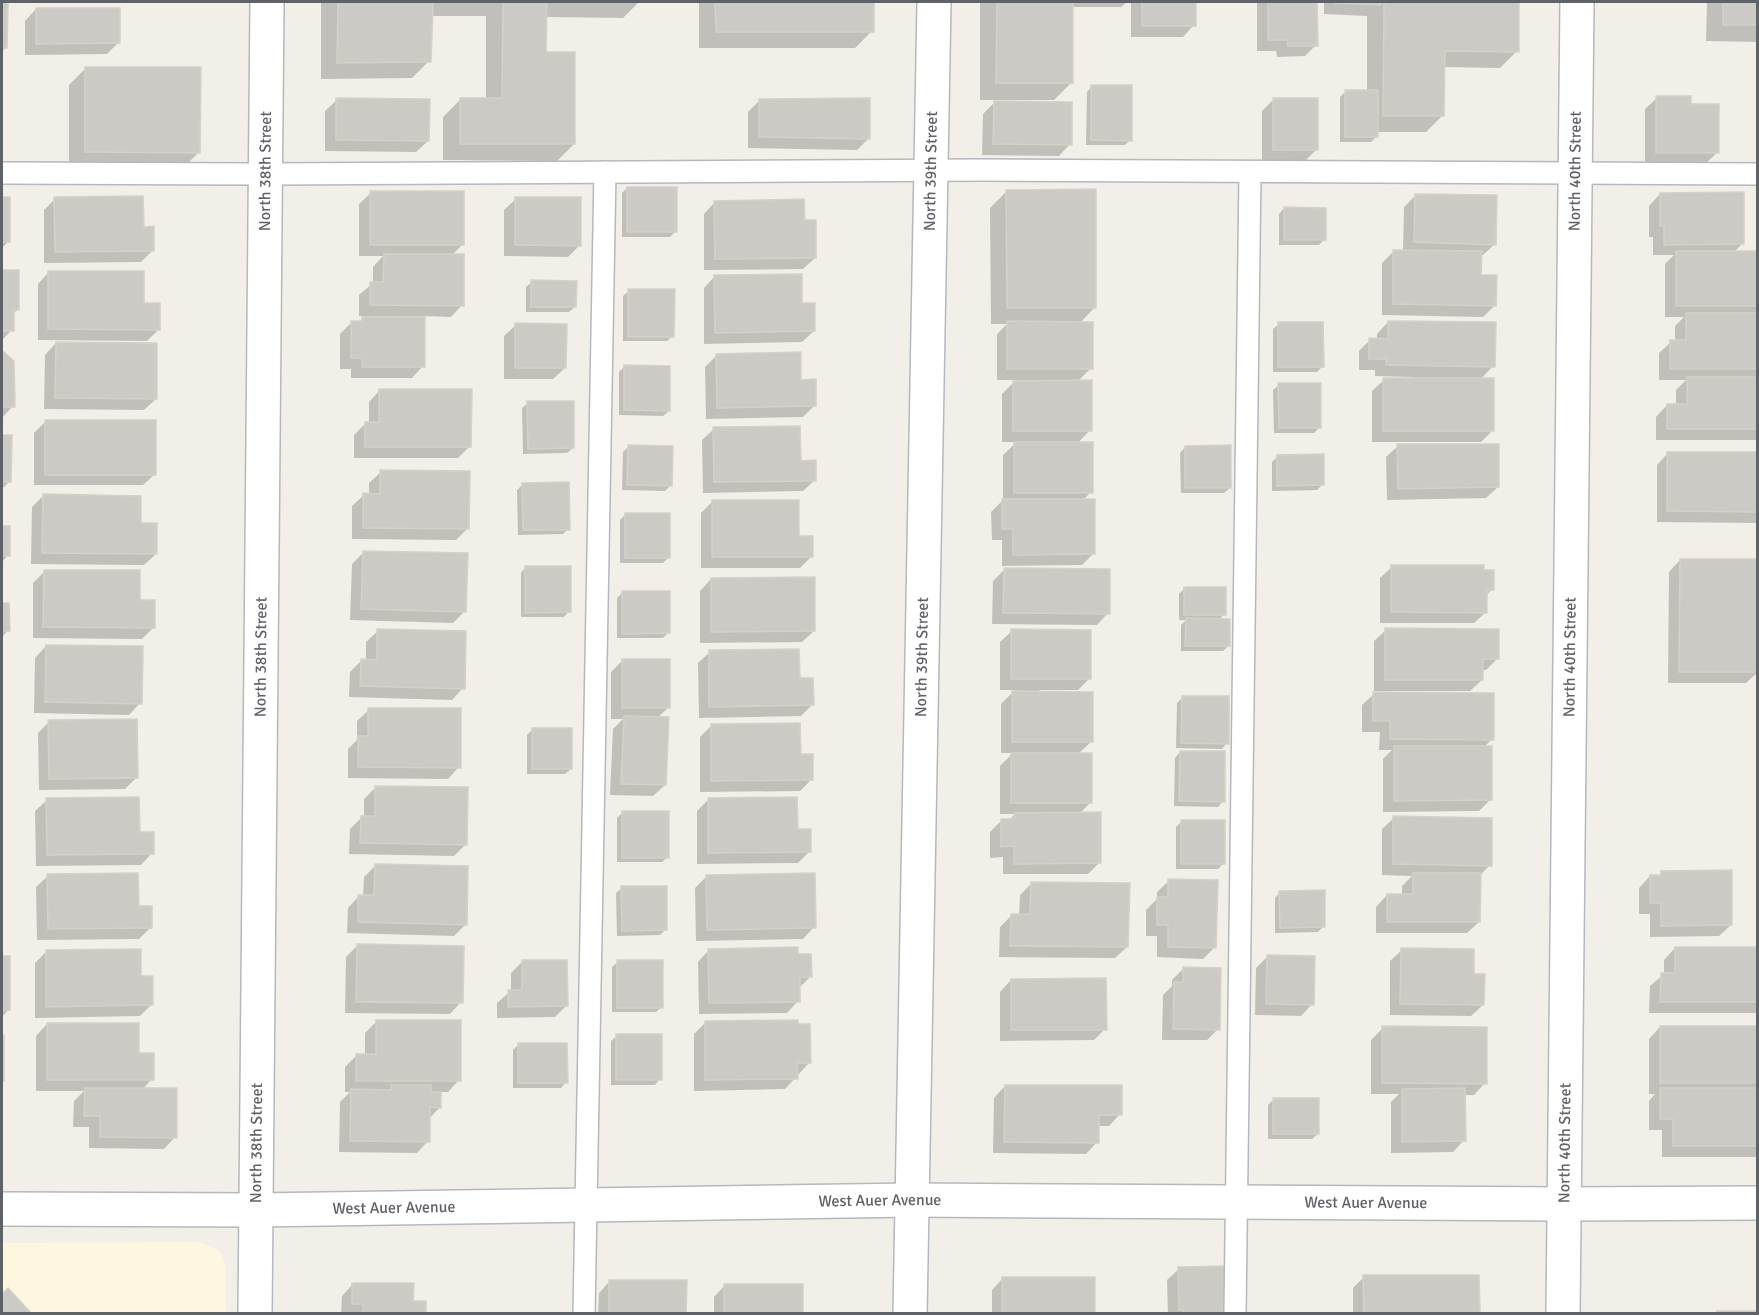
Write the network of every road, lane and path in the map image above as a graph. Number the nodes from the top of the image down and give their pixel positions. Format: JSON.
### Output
{"nodes":[{"id":1,"x":267,"y":2,"type":"edge"},
{"id":2,"x":934,"y":2,"type":"edge"},
{"id":3,"x":1577,"y":2,"type":"edge"},
{"id":4,"x":931,"y":170,"type":"junction"},
{"id":5,"x":605,"y":172,"type":"junction"},
{"id":6,"x":1250,"y":172,"type":"junction"},
{"id":7,"x":2,"y":173,"type":"edge"},
{"id":8,"x":266,"y":174,"type":"junction"},
{"id":9,"x":1574,"y":174,"type":"junction"},
{"id":10,"x":1758,"y":174,"type":"edge"},
{"id":11,"x":912,"y":1200,"type":"junction"},
{"id":12,"x":1235,"y":1202,"type":"junction"},
{"id":13,"x":1758,"y":1203,"type":"edge"},
{"id":14,"x":1565,"y":1204,"type":"junction"},
{"id":15,"x":586,"y":1206,"type":"junction"},
{"id":16,"x":2,"y":1209,"type":"edge"},
{"id":17,"x":256,"y":1210,"type":"junction"},
{"id":18,"x":255,"y":1314,"type":"edge"},
{"id":19,"x":584,"y":1314,"type":"edge"},
{"id":20,"x":910,"y":1314,"type":"edge"},
{"id":21,"x":1235,"y":1314,"type":"edge"},
{"id":22,"x":1563,"y":1314,"type":"edge"}],
"edges":[{"from":1,"to":8,"type":"street","name":"North 38th Street"},
{"from":2,"to":4,"type":"street","name":"North 39th Street"},
{"from":3,"to":9,"type":"street","name":"North 40th Street"},
{"from":4,"to":5,"type":"lane"},
{"from":4,"to":6,"type":"lane"},
{"from":4,"to":11,"type":"street","name":"North 39th Street"},
{"from":5,"to":8,"type":"lane"},
{"from":5,"to":15,"type":"lane"},
{"from":6,"to":9,"type":"lane"},
{"from":6,"to":12,"type":"lane"},
{"from":7,"to":8,"type":"lane"},
{"from":8,"to":17,"type":"street","name":"North 38th Street"},
{"from":9,"to":10,"type":"lane"},
{"from":9,"to":14,"type":"street","name":"North 40th Street"},
{"from":11,"to":12,"type":"street","name":"West Auer Avenue"},
{"from":11,"to":15,"type":"street","name":"West Auer Avenue"},
{"from":11,"to":20,"type":"street","name":"North 39th Street"},
{"from":12,"to":14,"type":"street","name":"West Auer Avenue"},
{"from":12,"to":21,"type":"lane"},
{"from":13,"to":14,"type":"street","name":"West Auer Avenue"},
{"from":14,"to":22,"type":"street","name":"North 40th Street"},
{"from":15,"to":17,"type":"street","name":"West Auer Avenue"},
{"from":15,"to":19,"type":"lane"},
{"from":16,"to":17,"type":"street","name":"West Auer Avenue"},
{"from":17,"to":18,"type":"street","name":"North 38th Street"}]}
